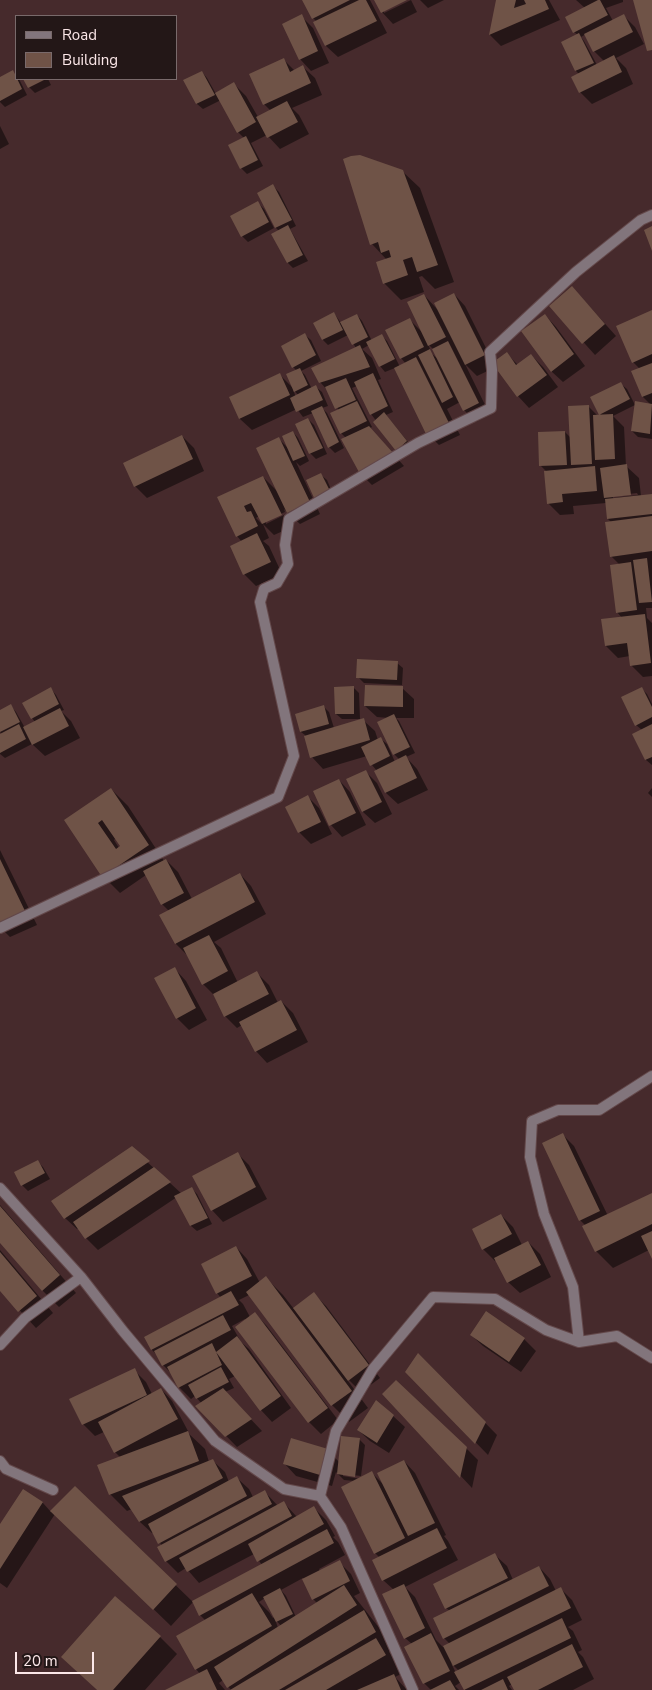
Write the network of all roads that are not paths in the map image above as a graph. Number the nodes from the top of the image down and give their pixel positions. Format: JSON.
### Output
{"nodes":[{"id":1,"x":652,"y":215,"type":"edge"},
{"id":2,"x":0,"y":928,"type":"edge"},
{"id":3,"x":652,"y":1076,"type":"edge"},
{"id":4,"x":0,"y":1188,"type":"edge"},
{"id":5,"x":81,"y":1278,"type":"junction"},
{"id":6,"x":579,"y":1342,"type":"junction"},
{"id":7,"x":0,"y":1345,"type":"edge"},
{"id":8,"x":652,"y":1358,"type":"edge"},
{"id":9,"x":0,"y":1461,"type":"edge"},
{"id":10,"x":53,"y":1490,"type":"dead end"},
{"id":11,"x":320,"y":1496,"type":"junction"},
{"id":12,"x":413,"y":1690,"type":"edge"}],
"edges":[{"from":1,"to":2,"type":"street"},
{"from":3,"to":6,"type":"street"},
{"from":4,"to":5,"type":"street"},
{"from":5,"to":7,"type":"street"},
{"from":5,"to":11,"type":"street"},
{"from":6,"to":8,"type":"street"},
{"from":6,"to":11,"type":"street"},
{"from":9,"to":10,"type":"street"},
{"from":11,"to":12,"type":"street"}]}
